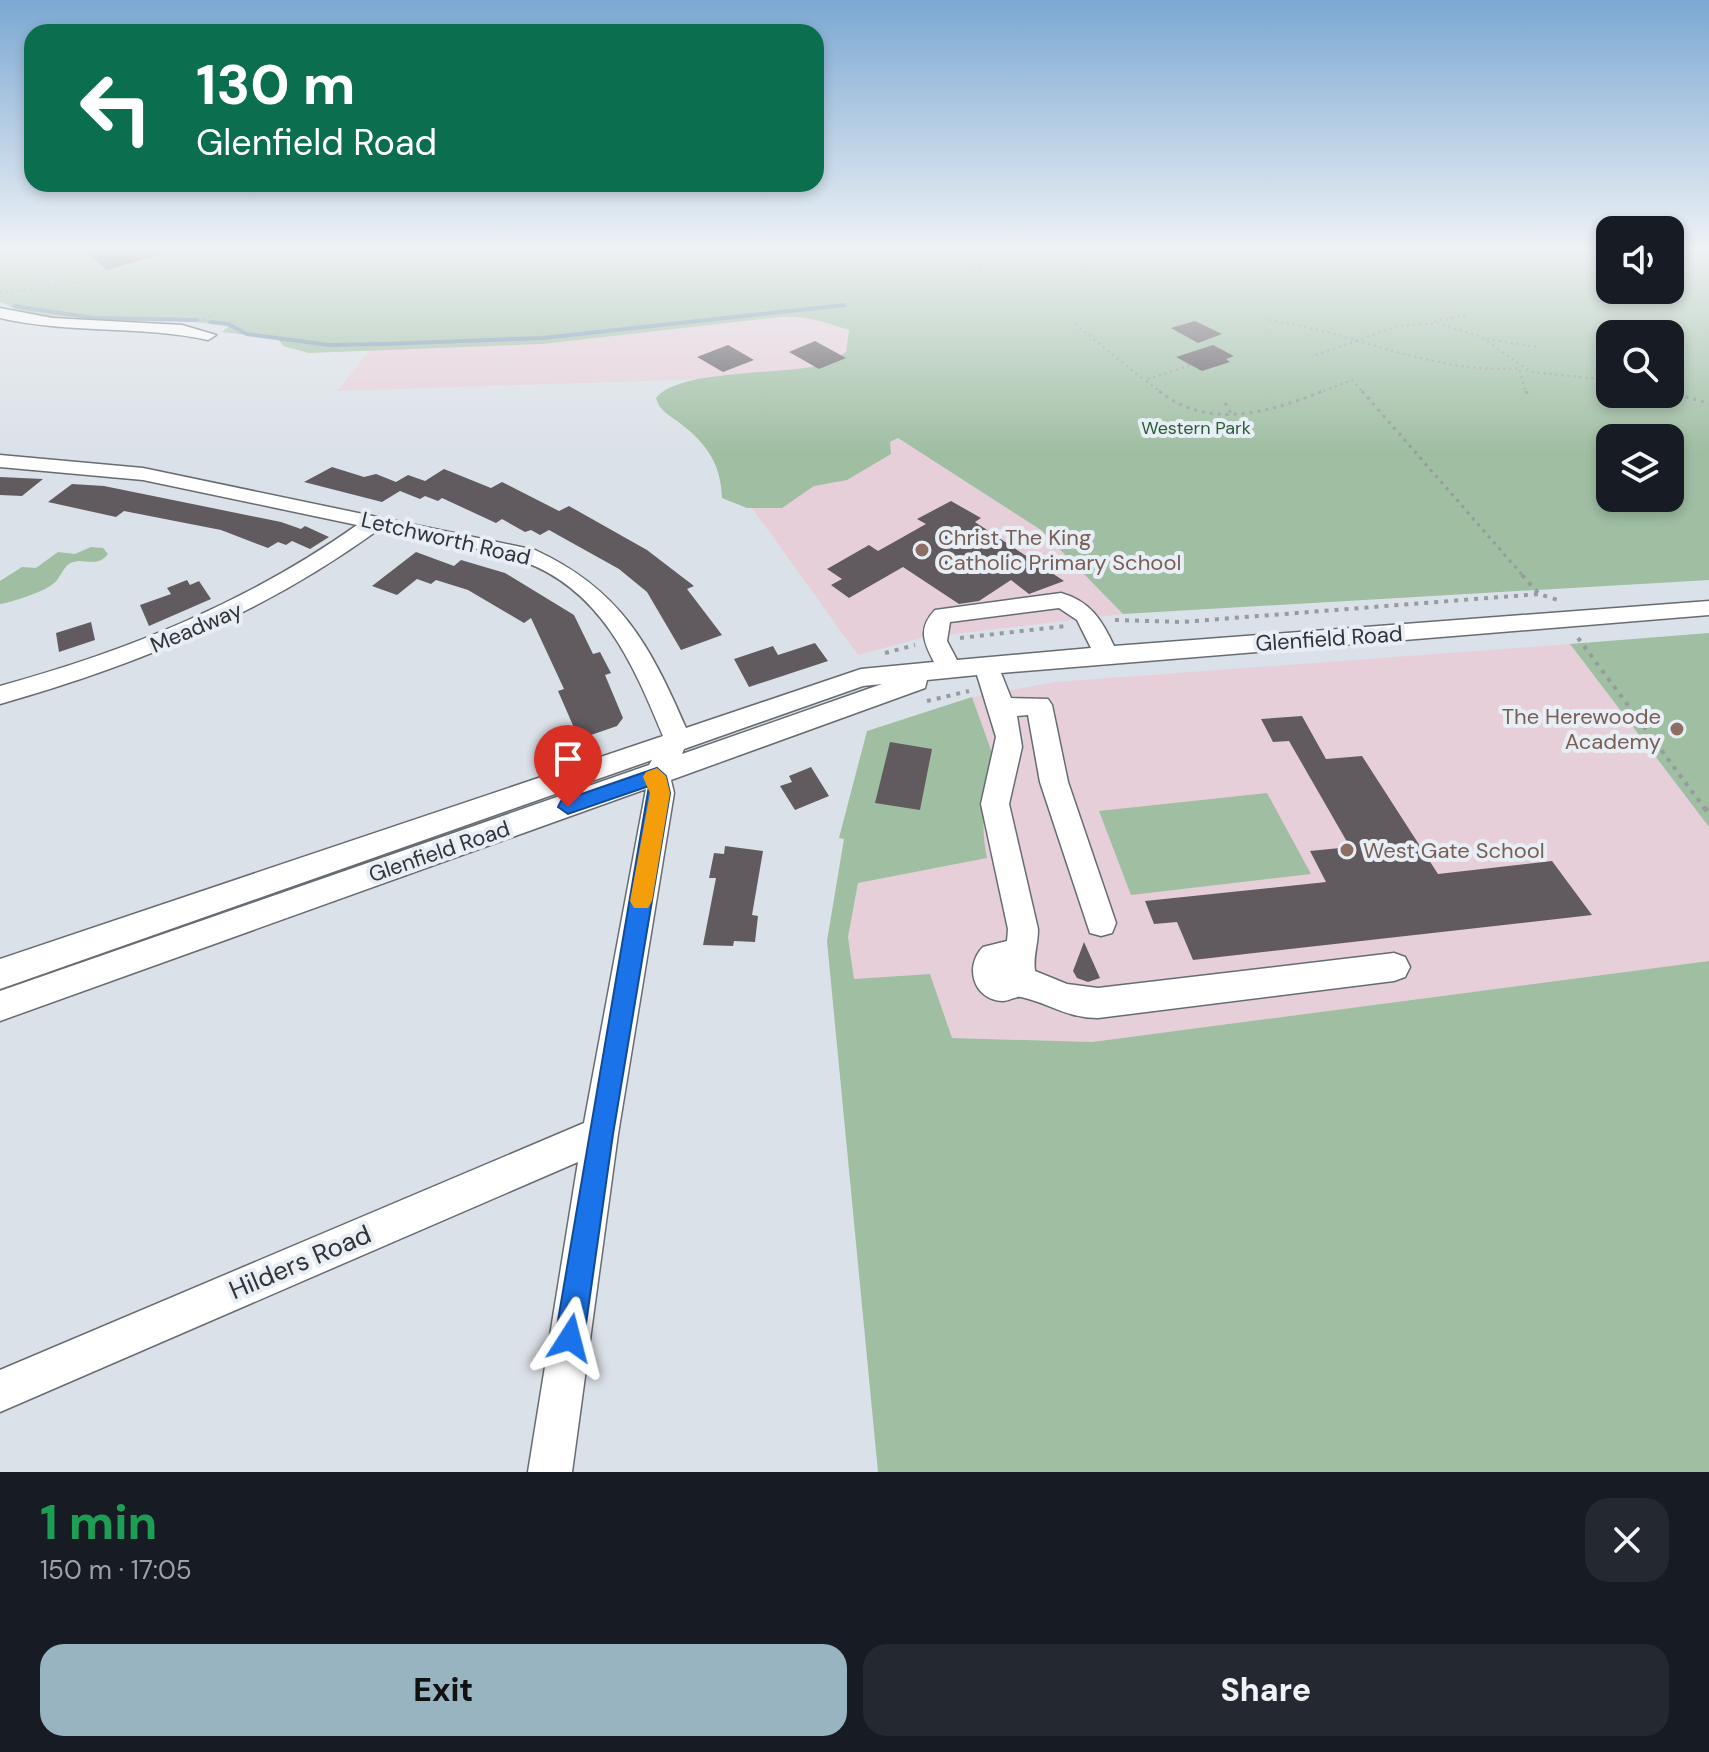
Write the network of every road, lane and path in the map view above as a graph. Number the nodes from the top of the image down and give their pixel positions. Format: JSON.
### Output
{"nodes":[{"id":1,"x":13,"y":316,"type":"edge"},
{"id":2,"x":1463,"y":316,"type":"edge"},
{"id":3,"x":1269,"y":320,"type":"dead end"},
{"id":4,"x":1430,"y":322,"type":"junction"},
{"id":5,"x":1075,"y":324,"type":"dead end"},
{"id":6,"x":208,"y":335,"type":"dead end"},
{"id":7,"x":1360,"y":338,"type":"junction"},
{"id":8,"x":1482,"y":339,"type":"junction"},
{"id":9,"x":1536,"y":347,"type":"dead end"},
{"id":10,"x":1316,"y":355,"type":"dead end"},
{"id":11,"x":1191,"y":365,"type":"dead end"},
{"id":12,"x":1519,"y":368,"type":"junction"},
{"id":13,"x":1596,"y":377,"type":"edge"},
{"id":14,"x":1145,"y":380,"type":"junction"},
{"id":15,"x":1527,"y":395,"type":"dead end"},
{"id":16,"x":1684,"y":397,"type":"edge"},
{"id":17,"x":1225,"y":403,"type":"dead end"},
{"id":18,"x":1709,"y":403,"type":"edge"},
{"id":19,"x":1232,"y":415,"type":"junction"},
{"id":20,"x":0,"y":461,"type":"edge"},
{"id":21,"x":375,"y":522,"type":"junction"},
{"id":22,"x":1709,"y":608,"type":"edge"},
{"id":23,"x":1593,"y":626,"type":"junction"},
{"id":24,"x":1577,"y":636,"type":"junction"},
{"id":25,"x":1564,"y":637,"type":"dead end"},
{"id":26,"x":1106,"y":655,"type":"junction"},
{"id":27,"x":949,"y":669,"type":"junction"},
{"id":28,"x":993,"y":686,"type":"junction"},
{"id":29,"x":0,"y":695,"type":"edge"},
{"id":30,"x":916,"y":704,"type":"dead end"},
{"id":31,"x":677,"y":738,"type":"junction"},
{"id":32,"x":1009,"y":746,"type":"junction"},
{"id":33,"x":1049,"y":751,"type":"junction"},
{"id":34,"x":657,"y":776,"type":"junction"},
{"id":35,"x":1709,"y":814,"type":"edge"},
{"id":36,"x":1101,"y":923,"type":"dead end"},
{"id":37,"x":154,"y":935,"type":"junction"},
{"id":38,"x":1394,"y":967,"type":"dead end"},
{"id":39,"x":0,"y":974,"type":"edge"},
{"id":40,"x":0,"y":1006,"type":"edge"},
{"id":41,"x":600,"y":1134,"type":"junction"},
{"id":42,"x":0,"y":1391,"type":"edge"},
{"id":43,"x":550,"y":1472,"type":"edge"}],
"edges":[{"from":1,"to":6,"type":"street"},
{"from":2,"to":4,"type":"path"},
{"from":3,"to":7,"type":"path"},
{"from":4,"to":7,"type":"path"},
{"from":4,"to":8,"type":"path"},
{"from":5,"to":14,"type":"path"},
{"from":7,"to":10,"type":"path"},
{"from":7,"to":12,"type":"path"},
{"from":8,"to":9,"type":"path"},
{"from":8,"to":12,"type":"path"},
{"from":11,"to":14,"type":"path"},
{"from":12,"to":13,"type":"path"},
{"from":12,"to":15,"type":"path"},
{"from":14,"to":19,"type":"path"},
{"from":16,"to":18,"type":"path"},
{"from":17,"to":19,"type":"path"},
{"from":19,"to":23,"type":"path"},
{"from":20,"to":21,"type":"street","name":"Letchworth Road"},
{"from":21,"to":29,"type":"street","name":"Meadway"},
{"from":21,"to":31,"type":"street","name":"Letchworth Road"},
{"from":22,"to":23,"type":"street","name":"Glenfield Road"},
{"from":23,"to":24,"type":"path"},
{"from":23,"to":26,"type":"street","name":"Glenfield Road"},
{"from":24,"to":25,"type":"path"},
{"from":24,"to":35,"type":"path"},
{"from":26,"to":27,"type":"street"},
{"from":26,"to":28,"type":"street","name":"Glenfield Road"},
{"from":27,"to":28,"type":"street","name":"Glenfield Road"},
{"from":27,"to":31,"type":"street","name":"Glenfield Road"},
{"from":27,"to":34,"type":"street","name":"Glenfield Road"},
{"from":28,"to":30,"type":"path"},
{"from":28,"to":32,"type":"street"},
{"from":28,"to":33,"type":"street"},
{"from":31,"to":34,"type":"street"},
{"from":31,"to":37,"type":"street","name":"Glenfield Road"},
{"from":32,"to":33,"type":"street"},
{"from":32,"to":38,"type":"street"},
{"from":33,"to":36,"type":"street"},
{"from":34,"to":37,"type":"street","name":"Glenfield Road"},
{"from":34,"to":41,"type":"street"},
{"from":37,"to":39,"type":"street","name":"Glenfield Road"},
{"from":37,"to":40,"type":"street","name":"Glenfield Road"},
{"from":41,"to":42,"type":"street","name":"Hilders Road"},
{"from":41,"to":43,"type":"street"}]}
